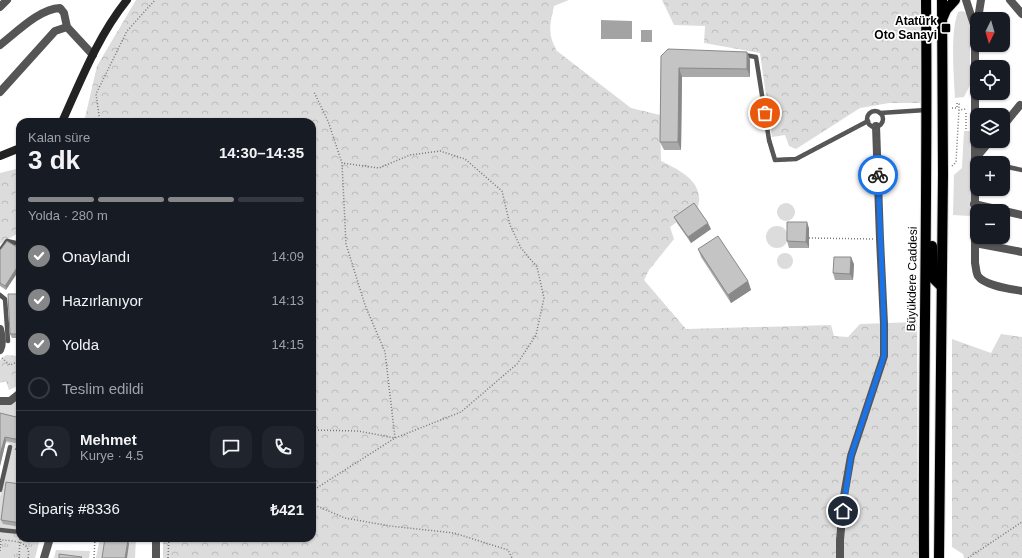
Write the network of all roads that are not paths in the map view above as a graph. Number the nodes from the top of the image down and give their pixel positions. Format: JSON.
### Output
{"nodes":[{"id":1,"x":7,"y":0,"type":"edge"},
{"id":2,"x":127,"y":0,"type":"edge"},
{"id":3,"x":926,"y":0,"type":"edge"},
{"id":4,"x":942,"y":0,"type":"edge"},
{"id":5,"x":955,"y":0,"type":"edge"},
{"id":6,"x":966,"y":0,"type":"edge"},
{"id":7,"x":981,"y":0,"type":"edge"},
{"id":8,"x":1010,"y":0,"type":"edge"},
{"id":9,"x":0,"y":7,"type":"edge"},
{"id":10,"x":972,"y":12,"type":"edge"},
{"id":11,"x":979,"y":12,"type":"edge"},
{"id":12,"x":1022,"y":14,"type":"edge"},
{"id":13,"x":942,"y":19,"type":"junction"},
{"id":14,"x":67,"y":27,"type":"junction"},
{"id":15,"x":0,"y":45,"type":"edge"},
{"id":16,"x":976,"y":52,"type":"edge"},
{"id":17,"x":736,"y":54,"type":"edge"},
{"id":18,"x":93,"y":55,"type":"junction"},
{"id":19,"x":0,"y":92,"type":"edge"},
{"id":20,"x":1020,"y":105,"type":"dead end"},
{"id":21,"x":926,"y":110,"type":"junction"},
{"id":22,"x":880,"y":113,"type":"junction"},
{"id":23,"x":1010,"y":117,"type":"edge"},
{"id":24,"x":64,"y":118,"type":"edge"},
{"id":25,"x":868,"y":121,"type":"junction"},
{"id":26,"x":876,"y":126,"type":"junction"},
{"id":27,"x":984,"y":148,"type":"edge"},
{"id":28,"x":16,"y":150,"type":"edge"},
{"id":29,"x":0,"y":156,"type":"edge"},
{"id":30,"x":975,"y":156,"type":"edge"},
{"id":31,"x":978,"y":156,"type":"edge"},
{"id":32,"x":1010,"y":167,"type":"edge"},
{"id":33,"x":1022,"y":170,"type":"edge"},
{"id":34,"x":974,"y":196,"type":"edge"},
{"id":35,"x":974,"y":204,"type":"edge"},
{"id":36,"x":1010,"y":212,"type":"edge"},
{"id":37,"x":1022,"y":215,"type":"edge"},
{"id":38,"x":926,"y":217,"type":"junction"},
{"id":39,"x":16,"y":243,"type":"edge"},
{"id":40,"x":975,"y":244,"type":"edge"},
{"id":41,"x":980,"y":244,"type":"edge"},
{"id":42,"x":0,"y":251,"type":"edge"},
{"id":43,"x":1022,"y":252,"type":"edge"},
{"id":44,"x":941,"y":286,"type":"junction"},
{"id":45,"x":1022,"y":291,"type":"edge"},
{"id":46,"x":0,"y":295,"type":"edge"},
{"id":47,"x":0,"y":329,"type":"edge"},
{"id":48,"x":8,"y":341,"type":"dead end"},
{"id":49,"x":0,"y":350,"type":"edge"},
{"id":50,"x":16,"y":396,"type":"edge"},
{"id":51,"x":0,"y":402,"type":"edge"},
{"id":52,"x":10,"y":447,"type":"dead end"},
{"id":53,"x":0,"y":490,"type":"edge"},
{"id":54,"x":0,"y":530,"type":"edge"},
{"id":55,"x":16,"y":532,"type":"edge"},
{"id":56,"x":49,"y":542,"type":"edge"},
{"id":57,"x":156,"y":542,"type":"edge"},
{"id":58,"x":44,"y":558,"type":"edge"},
{"id":59,"x":156,"y":558,"type":"edge"},
{"id":60,"x":840,"y":558,"type":"edge"},
{"id":61,"x":924,"y":558,"type":"edge"},
{"id":62,"x":939,"y":558,"type":"edge"}],
"edges":[{"from":1,"to":9,"type":"street"},
{"from":2,"to":18,"type":"main road"},
{"from":3,"to":21,"type":"main road","name":"Büyükdere Caddesi"},
{"from":4,"to":13,"type":"main road"},
{"from":5,"to":13,"type":"main road"},
{"from":6,"to":10,"type":"street"},
{"from":7,"to":11,"type":"street"},
{"from":8,"to":12,"type":"street"},
{"from":13,"to":44,"type":"main road"},
{"from":14,"to":15,"type":"street"},
{"from":14,"to":18,"type":"street"},
{"from":14,"to":19,"type":"street"},
{"from":16,"to":30,"type":"street"},
{"from":17,"to":25,"type":"lane"},
{"from":18,"to":24,"type":"main road"},
{"from":20,"to":23,"type":"street"},
{"from":21,"to":22,"type":"lane"},
{"from":21,"to":38,"type":"main road","name":"Büyükdere Caddesi"},
{"from":22,"to":25,"type":"lane"},
{"from":22,"to":26,"type":"lane"},
{"from":25,"to":26,"type":"lane"},
{"from":26,"to":60,"type":"street"},
{"from":27,"to":31,"type":"street"},
{"from":28,"to":29,"type":"main road"},
{"from":32,"to":33,"type":"lane"},
{"from":34,"to":35,"type":"street"},
{"from":36,"to":37,"type":"street"},
{"from":38,"to":44,"type":"main road"},
{"from":38,"to":61,"type":"main road","name":"Büyükdere Caddesi"},
{"from":39,"to":42,"type":"lane"},
{"from":40,"to":45,"type":"street"},
{"from":41,"to":43,"type":"street"},
{"from":44,"to":62,"type":"main road"},
{"from":46,"to":48,"type":"lane"},
{"from":47,"to":49,"type":"street"},
{"from":50,"to":51,"type":"street"},
{"from":52,"to":53,"type":"lane"},
{"from":54,"to":55,"type":"lane"},
{"from":56,"to":58,"type":"street"},
{"from":57,"to":59,"type":"street"}]}
